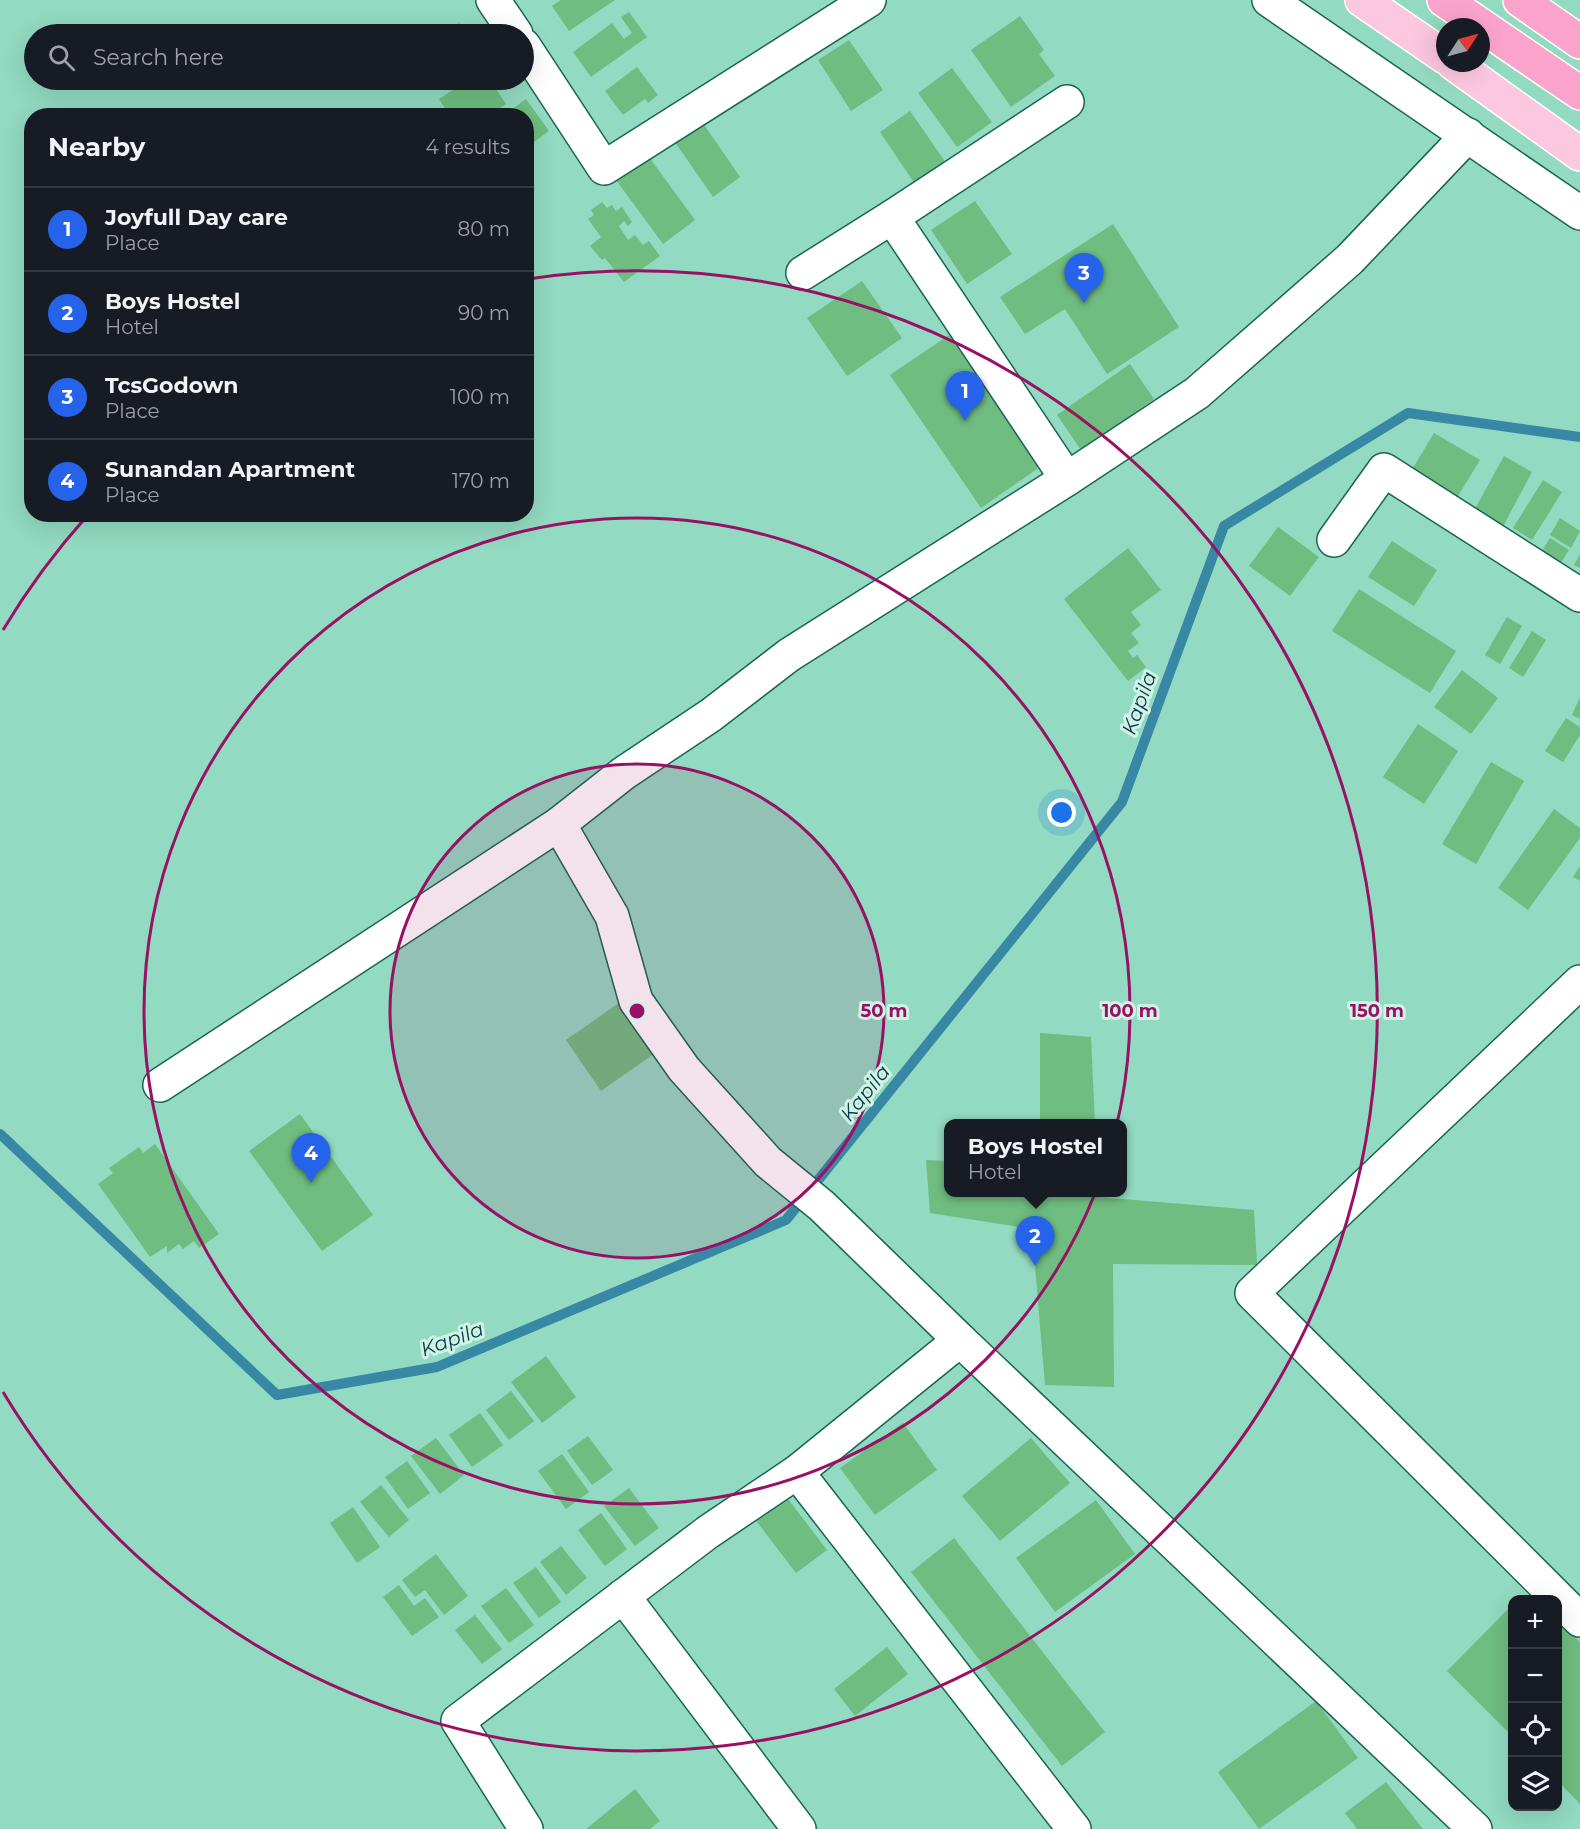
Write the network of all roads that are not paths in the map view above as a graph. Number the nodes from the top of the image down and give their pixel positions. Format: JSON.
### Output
{"nodes":[{"id":1,"x":493,"y":0,"type":"edge"},
{"id":2,"x":869,"y":0,"type":"edge"},
{"id":3,"x":1269,"y":0,"type":"edge"},
{"id":4,"x":1362,"y":0,"type":"edge"},
{"id":5,"x":1444,"y":0,"type":"edge"},
{"id":6,"x":1520,"y":0,"type":"edge"},
{"id":7,"x":509,"y":24,"type":"edge"},
{"id":8,"x":1580,"y":42,"type":"edge"},
{"id":9,"x":1436,"y":51,"type":"edge"},
{"id":10,"x":534,"y":61,"type":"edge"},
{"id":11,"x":1466,"y":72,"type":"edge"},
{"id":12,"x":1580,"y":93,"type":"edge"},
{"id":13,"x":1067,"y":102,"type":"dead end"},
{"id":14,"x":1468,"y":135,"type":"junction"},
{"id":15,"x":1580,"y":154,"type":"edge"},
{"id":16,"x":1580,"y":213,"type":"edge"},
{"id":17,"x":892,"y":218,"type":"junction"},
{"id":18,"x":803,"y":273,"type":"dead end"},
{"id":19,"x":1067,"y":479,"type":"junction"},
{"id":20,"x":1334,"y":540,"type":"dead end"},
{"id":21,"x":1580,"y":595,"type":"edge"},
{"id":22,"x":559,"y":824,"type":"junction"},
{"id":23,"x":1580,"y":981,"type":"edge"},
{"id":24,"x":160,"y":1084,"type":"dead end"},
{"id":25,"x":960,"y":1340,"type":"junction"},
{"id":26,"x":797,"y":1472,"type":"junction"},
{"id":27,"x":623,"y":1596,"type":"junction"},
{"id":28,"x":1580,"y":1620,"type":"edge"},
{"id":29,"x":526,"y":1829,"type":"edge"},
{"id":30,"x":799,"y":1829,"type":"edge"},
{"id":31,"x":1074,"y":1829,"type":"edge"},
{"id":32,"x":1475,"y":1829,"type":"edge"}],
"edges":[{"from":1,"to":7,"type":"street"},
{"from":2,"to":10,"type":"street"},
{"from":3,"to":14,"type":"street"},
{"from":4,"to":9,"type":"main road"},
{"from":5,"to":12,"type":"highway"},
{"from":6,"to":8,"type":"highway"},
{"from":11,"to":15,"type":"main road"},
{"from":13,"to":17,"type":"street"},
{"from":14,"to":16,"type":"street"},
{"from":14,"to":19,"type":"street"},
{"from":17,"to":18,"type":"street"},
{"from":17,"to":19,"type":"street"},
{"from":19,"to":22,"type":"street"},
{"from":20,"to":21,"type":"street"},
{"from":22,"to":24,"type":"street"},
{"from":22,"to":25,"type":"street"},
{"from":23,"to":28,"type":"street"},
{"from":25,"to":26,"type":"street"},
{"from":25,"to":32,"type":"street"},
{"from":26,"to":27,"type":"street"},
{"from":26,"to":31,"type":"street"},
{"from":27,"to":29,"type":"street"},
{"from":27,"to":30,"type":"street"}]}
